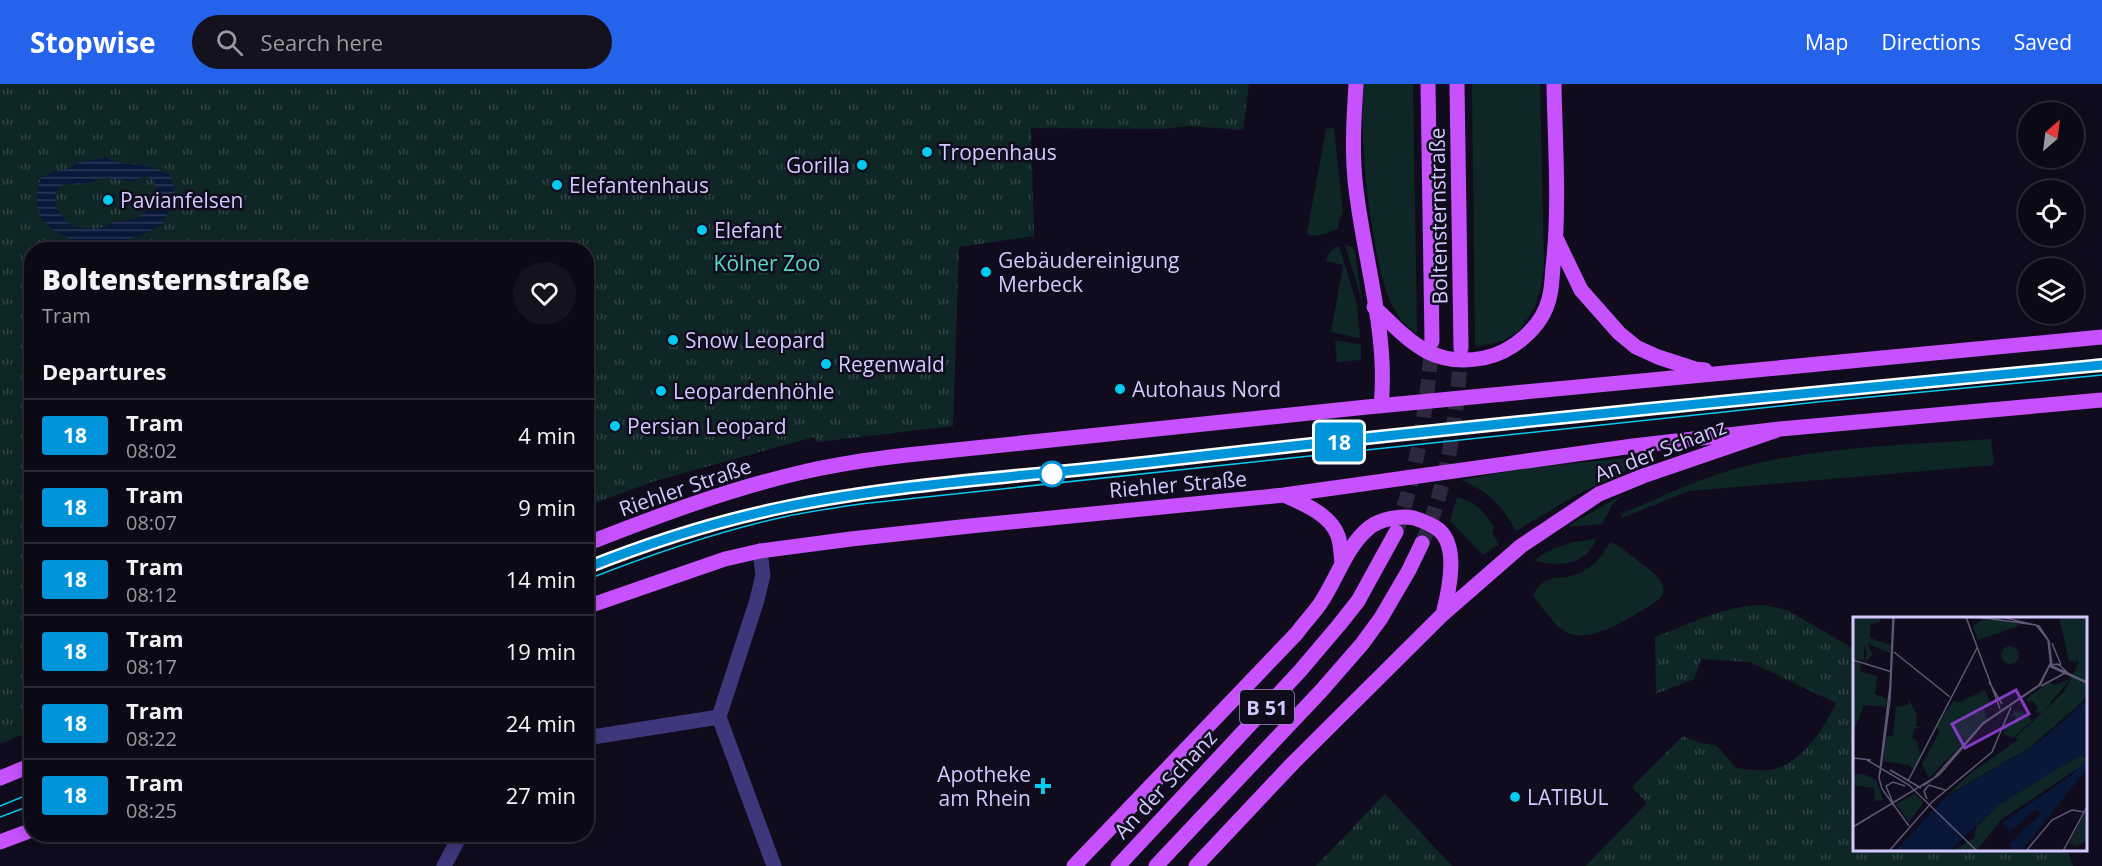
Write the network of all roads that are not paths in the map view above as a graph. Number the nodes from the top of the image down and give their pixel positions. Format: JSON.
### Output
{"nodes":[{"id":1,"x":1356,"y":84,"type":"edge"},
{"id":2,"x":1428,"y":84,"type":"edge"},
{"id":3,"x":1457,"y":84,"type":"edge"},
{"id":4,"x":1554,"y":84,"type":"edge"},
{"id":5,"x":1556,"y":238,"type":"junction"},
{"id":6,"x":1374,"y":308,"type":"junction"},
{"id":7,"x":2102,"y":337,"type":"edge"},
{"id":8,"x":1432,"y":341,"type":"tunnel mouth"},
{"id":9,"x":1461,"y":348,"type":"tunnel mouth"},
{"id":10,"x":1729,"y":373,"type":"junction"},
{"id":11,"x":2102,"y":400,"type":"edge"},
{"id":12,"x":1381,"y":406,"type":"junction"},
{"id":13,"x":1780,"y":429,"type":"junction"},
{"id":14,"x":1284,"y":495,"type":"junction"},
{"id":15,"x":1396,"y":532,"type":"tunnel mouth"},
{"id":16,"x":594,"y":541,"type":"edge"},
{"id":17,"x":1422,"y":543,"type":"tunnel mouth"},
{"id":18,"x":760,"y":551,"type":"junction"},
{"id":19,"x":1342,"y":564,"type":"junction"},
{"id":20,"x":594,"y":604,"type":"edge"},
{"id":21,"x":1443,"y":614,"type":"junction"},
{"id":22,"x":719,"y":717,"type":"junction"},
{"id":23,"x":594,"y":737,"type":"edge"},
{"id":24,"x":24,"y":768,"type":"edge"},
{"id":25,"x":0,"y":778,"type":"edge"},
{"id":26,"x":24,"y":833,"type":"edge"},
{"id":27,"x":0,"y":842,"type":"edge"},
{"id":28,"x":457,"y":842,"type":"edge"},
{"id":29,"x":444,"y":866,"type":"edge"},
{"id":30,"x":774,"y":866,"type":"edge"},
{"id":31,"x":1074,"y":866,"type":"edge"},
{"id":32,"x":1118,"y":866,"type":"edge"},
{"id":33,"x":1156,"y":866,"type":"edge"},
{"id":34,"x":1196,"y":866,"type":"edge"}],
"edges":[{"from":1,"to":6,"type":"main road"},
{"from":2,"to":8,"type":"main road","name":"Boltensternstraße"},
{"from":3,"to":9,"type":"main road","name":"Boltensternstraße"},
{"from":4,"to":5,"type":"main road"},
{"from":5,"to":6,"type":"main road"},
{"from":5,"to":10,"type":"main road"},
{"from":6,"to":12,"type":"main road"},
{"from":7,"to":10,"type":"main road"},
{"from":10,"to":12,"type":"main road","name":"Riehler Straße"},
{"from":11,"to":13,"type":"main road","name":"An der Schanz","number":"B 51"},
{"from":12,"to":16,"type":"main road","name":"Riehler Straße"},
{"from":13,"to":14,"type":"main road","name":"Riehler Straße"},
{"from":13,"to":21,"type":"main road","name":"An der Schanz","number":"B 51"},
{"from":14,"to":18,"type":"main road","name":"Riehler Straße"},
{"from":14,"to":19,"type":"main road"},
{"from":15,"to":32,"type":"main road","name":"An der Schanz","number":"B 51"},
{"from":17,"to":33,"type":"main road"},
{"from":18,"to":20,"type":"main road","name":"Riehler Straße"},
{"from":18,"to":22,"type":"street"},
{"from":19,"to":21,"type":"main road","name":"An der Schanz"},
{"from":19,"to":31,"type":"main road","name":"An der Schanz"},
{"from":21,"to":34,"type":"main road","name":"An der Schanz","number":"B 51"},
{"from":22,"to":23,"type":"street"},
{"from":22,"to":30,"type":"street"},
{"from":24,"to":25,"type":"main road"},
{"from":26,"to":27,"type":"main road"},
{"from":28,"to":29,"type":"street"}]}
